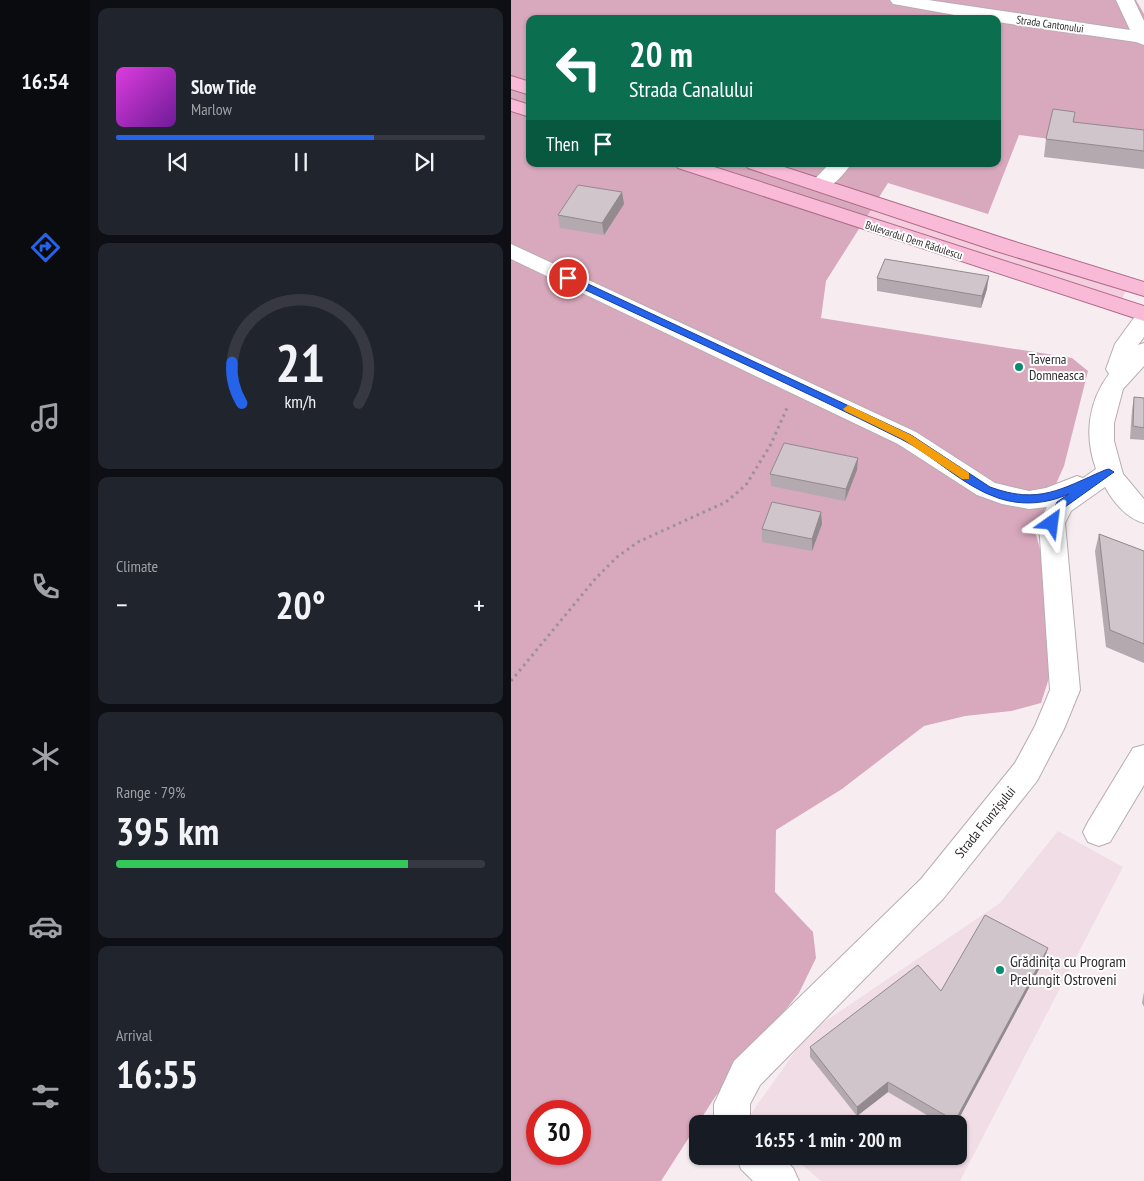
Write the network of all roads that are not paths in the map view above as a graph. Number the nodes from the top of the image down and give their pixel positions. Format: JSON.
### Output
{"nodes":[{"id":1,"x":899,"y":0,"type":"edge"},
{"id":2,"x":1125,"y":0,"type":"edge"},
{"id":3,"x":951,"y":14,"type":"edge"},
{"id":4,"x":1001,"y":20,"type":"edge"},
{"id":5,"x":1143,"y":38,"type":"edge"},
{"id":6,"x":511,"y":82,"type":"edge"},
{"id":7,"x":526,"y":88,"type":"edge"},
{"id":8,"x":511,"y":104,"type":"edge"},
{"id":9,"x":526,"y":110,"type":"edge"},
{"id":10,"x":694,"y":167,"type":"edge"},
{"id":11,"x":764,"y":167,"type":"edge"},
{"id":12,"x":838,"y":167,"type":"edge"},
{"id":13,"x":819,"y":185,"type":"junction"},
{"id":14,"x":511,"y":251,"type":"edge"},
{"id":15,"x":1144,"y":288,"type":"edge"},
{"id":16,"x":1144,"y":314,"type":"edge"},
{"id":17,"x":1144,"y":320,"type":"edge"},
{"id":18,"x":1144,"y":351,"type":"edge"},
{"id":19,"x":1112,"y":387,"type":"junction"},
{"id":20,"x":1109,"y":472,"type":"junction"},
{"id":21,"x":1144,"y":514,"type":"edge"},
{"id":22,"x":1144,"y":757,"type":"edge"},
{"id":23,"x":1099,"y":832,"type":"dead end"},
{"id":24,"x":731,"y":1115,"type":"edge"},
{"id":25,"x":763,"y":1165,"type":"edge"},
{"id":26,"x":779,"y":1181,"type":"edge"}],
"edges":[{"from":1,"to":3,"type":"street","name":"Strada Cantonului"},
{"from":2,"to":5,"type":"street"},
{"from":4,"to":5,"type":"street","name":"Strada Cantonului"},
{"from":6,"to":7,"type":"main road"},
{"from":8,"to":9,"type":"main road"},
{"from":10,"to":16,"type":"main road","name":"Bulevardul Dem Rădulescu"},
{"from":11,"to":13,"type":"main road","name":"Bulevardul Dem Rădulescu"},
{"from":12,"to":13,"type":"street"},
{"from":13,"to":15,"type":"main road","name":"Bulevardul Dem Rădulescu"},
{"from":14,"to":20,"type":"street"},
{"from":17,"to":19,"type":"street"},
{"from":18,"to":19,"type":"street"},
{"from":19,"to":20,"type":"street"},
{"from":20,"to":21,"type":"street"},
{"from":20,"to":24,"type":"street","name":"Strada Frunzișului"},
{"from":22,"to":23,"type":"street"},
{"from":25,"to":26,"type":"street"}]}
